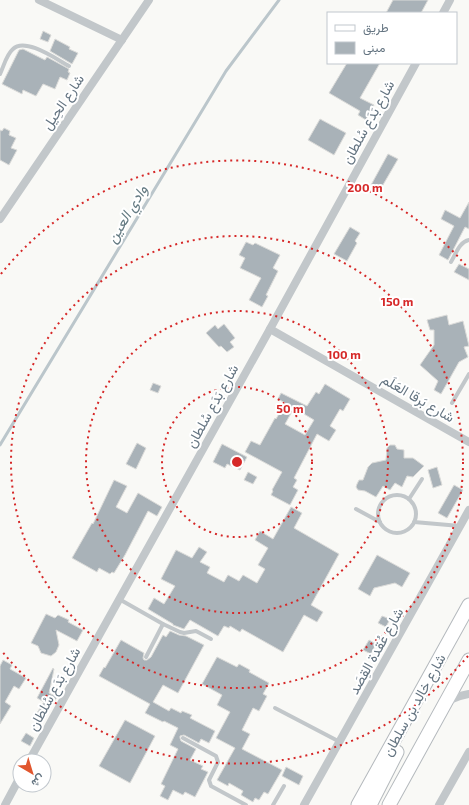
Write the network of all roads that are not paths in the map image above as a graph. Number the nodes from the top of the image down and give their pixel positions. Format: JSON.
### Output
{"nodes":[{"id":1,"x":39,"y":0,"type":"edge"},
{"id":2,"x":149,"y":0,"type":"edge"},
{"id":3,"x":450,"y":0,"type":"edge"},
{"id":4,"x":444,"y":12,"type":"edge"},
{"id":5,"x":122,"y":40,"type":"junction"},
{"id":6,"x":415,"y":64,"type":"edge"},
{"id":7,"x":69,"y":66,"type":"dead end"},
{"id":8,"x":0,"y":74,"type":"edge"},
{"id":9,"x":0,"y":219,"type":"edge"},
{"id":10,"x":469,"y":240,"type":"edge"},
{"id":11,"x":451,"y":262,"type":"dead end"},
{"id":12,"x":270,"y":329,"type":"junction"},
{"id":13,"x":469,"y":374,"type":"edge"},
{"id":14,"x":452,"y":403,"type":"dead end"},
{"id":15,"x":469,"y":442,"type":"edge"},
{"id":16,"x":422,"y":479,"type":"dead end"},
{"id":17,"x":409,"y":499,"type":"junction"},
{"id":18,"x":356,"y":510,"type":"dead end"},
{"id":19,"x":469,"y":510,"type":"edge"},
{"id":20,"x":380,"y":522,"type":"junction"},
{"id":21,"x":414,"y":522,"type":"junction"},
{"id":22,"x":460,"y":526,"type":"junction"},
{"id":23,"x":119,"y":599,"type":"junction"},
{"id":24,"x":469,"y":606,"type":"edge"},
{"id":25,"x":163,"y":624,"type":"junction"},
{"id":26,"x":211,"y":639,"type":"dead end"},
{"id":27,"x":146,"y":657,"type":"dead end"},
{"id":28,"x":469,"y":663,"type":"edge"},
{"id":29,"x":469,"y":694,"type":"edge"},
{"id":30,"x":446,"y":701,"type":"junction"},
{"id":31,"x":275,"y":708,"type":"dead end"},
{"id":32,"x":405,"y":721,"type":"junction"},
{"id":33,"x":183,"y":738,"type":"dead end"},
{"id":34,"x":340,"y":743,"type":"junction"},
{"id":35,"x":469,"y":752,"type":"edge"},
{"id":36,"x":33,"y":753,"type":"edge"},
{"id":37,"x":284,"y":786,"type":"dead end"},
{"id":38,"x":12,"y":792,"type":"edge"},
{"id":39,"x":5,"y":805,"type":"edge"},
{"id":40,"x":246,"y":805,"type":"edge"},
{"id":41,"x":273,"y":805,"type":"edge"},
{"id":42,"x":304,"y":805,"type":"edge"},
{"id":43,"x":358,"y":805,"type":"edge"},
{"id":44,"x":370,"y":805,"type":"edge"},
{"id":45,"x":389,"y":805,"type":"edge"},
{"id":46,"x":440,"y":805,"type":"edge"}],
"edges":[{"from":1,"to":5,"type":"street"},
{"from":2,"to":5,"type":"street","name":"شارع الحِيل"},
{"from":3,"to":4,"type":"street"},
{"from":5,"to":9,"type":"street","name":"شارع الحِيل"},
{"from":6,"to":12,"type":"street","name":"شارع بَدَع سُلطان"},
{"from":7,"to":8,"type":"lane"},
{"from":10,"to":11,"type":"lane"},
{"from":12,"to":15,"type":"street","name":"شارع بَرقا العَلَم"},
{"from":12,"to":23,"type":"street","name":"شارع بَدَع سُلطان"},
{"from":13,"to":14,"type":"lane"},
{"from":16,"to":17,"type":"lane"},
{"from":17,"to":20,"type":"lane"},
{"from":17,"to":21,"type":"lane"},
{"from":18,"to":20,"type":"lane"},
{"from":19,"to":22,"type":"street","name":"شارع عُقدة القِصَد"},
{"from":20,"to":21,"type":"lane"},
{"from":21,"to":22,"type":"lane"},
{"from":22,"to":34,"type":"street","name":"شارع عُقدة القِصَد"},
{"from":23,"to":25,"type":"lane"},
{"from":23,"to":36,"type":"street","name":"شارع بَدَع سُلطان"},
{"from":24,"to":32,"type":"main road","name":"شارع خالِد بن سلطان"},
{"from":25,"to":26,"type":"lane"},
{"from":25,"to":27,"type":"lane"},
{"from":28,"to":30,"type":"main road","name":"شارع خالِد بن سلطان"},
{"from":29,"to":30,"type":"street"},
{"from":30,"to":45,"type":"main road","name":"شارع خالِد بن سلطان"},
{"from":31,"to":34,"type":"lane"},
{"from":32,"to":43,"type":"main road","name":"شارع خالِد بن سلطان"},
{"from":32,"to":44,"type":"main road"},
{"from":33,"to":40,"type":"lane"},
{"from":34,"to":42,"type":"street","name":"شارع عُقدة القِصَد"},
{"from":35,"to":46,"type":"street"},
{"from":37,"to":41,"type":"lane"},
{"from":38,"to":39,"type":"street"}]}
